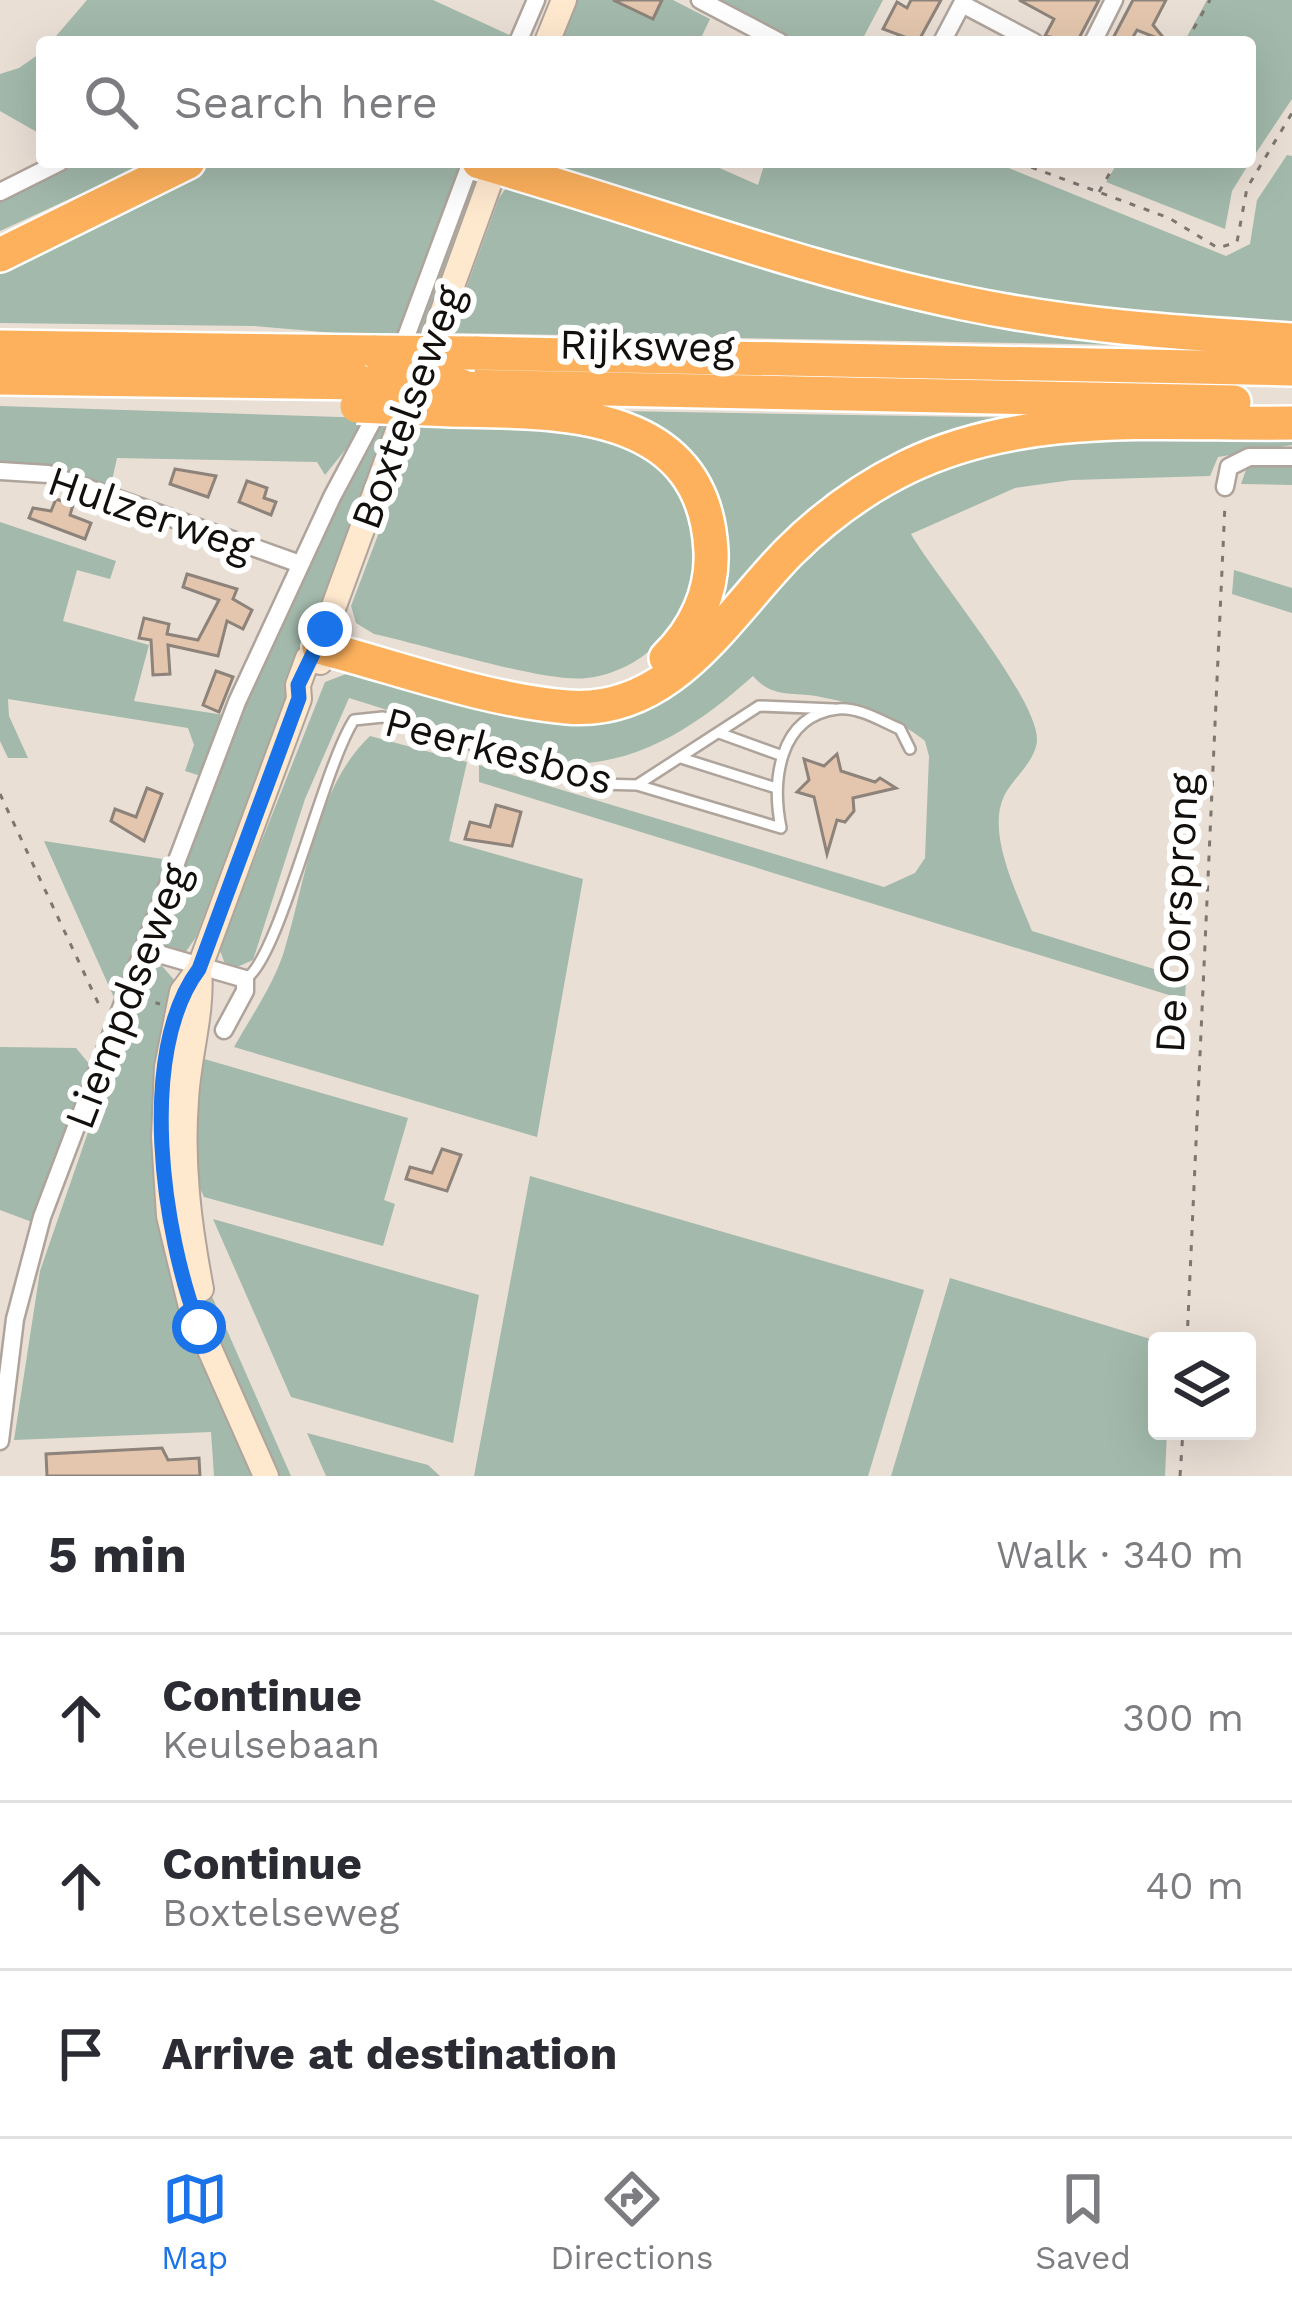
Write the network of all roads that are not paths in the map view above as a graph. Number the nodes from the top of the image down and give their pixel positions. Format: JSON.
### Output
{"nodes":[{"id":1,"x":536,"y":0,"type":"edge"},
{"id":2,"x":564,"y":0,"type":"edge"},
{"id":3,"x":700,"y":0,"type":"edge"},
{"id":4,"x":1114,"y":0,"type":"edge"},
{"id":5,"x":963,"y":2,"type":"edge"},
{"id":6,"x":521,"y":36,"type":"edge"},
{"id":7,"x":549,"y":36,"type":"edge"},
{"id":8,"x":769,"y":36,"type":"edge"},
{"id":9,"x":945,"y":36,"type":"edge"},
{"id":10,"x":1023,"y":36,"type":"edge"},
{"id":11,"x":1096,"y":36,"type":"edge"},
{"id":12,"x":48,"y":168,"type":"edge"},
{"id":13,"x":176,"y":168,"type":"edge"},
{"id":14,"x":487,"y":168,"type":"edge"},
{"id":15,"x":487,"y":168,"type":"edge"},
{"id":16,"x":505,"y":168,"type":"edge"},
{"id":17,"x":0,"y":192,"type":"edge"},
{"id":18,"x":0,"y":255,"type":"edge"},
{"id":19,"x":1292,"y":340,"type":"edge"},
{"id":20,"x":0,"y":347,"type":"edge"},
{"id":21,"x":1292,"y":369,"type":"edge"},
{"id":22,"x":0,"y":378,"type":"edge"},
{"id":23,"x":366,"y":380,"type":"junction"},
{"id":24,"x":457,"y":398,"type":"junction"},
{"id":25,"x":1292,"y":403,"type":"edge"},
{"id":26,"x":1292,"y":423,"type":"edge"},
{"id":27,"x":1292,"y":457,"type":"edge"},
{"id":28,"x":0,"y":471,"type":"edge"},
{"id":29,"x":1226,"y":487,"type":"road end"},
{"id":30,"x":300,"y":564,"type":"junction"},
{"id":31,"x":322,"y":638,"type":"junction"},
{"id":32,"x":834,"y":709,"type":"junction"},
{"id":33,"x":719,"y":733,"type":"junction"},
{"id":34,"x":910,"y":749,"type":"dead end"},
{"id":35,"x":780,"y":755,"type":"junction"},
{"id":36,"x":681,"y":758,"type":"junction"},
{"id":37,"x":637,"y":785,"type":"junction"},
{"id":38,"x":773,"y":787,"type":"junction"},
{"id":39,"x":145,"y":950,"type":"junction"},
{"id":40,"x":199,"y":969,"type":"junction"},
{"id":41,"x":245,"y":979,"type":"junction"},
{"id":42,"x":224,"y":1030,"type":"dead end"},
{"id":43,"x":0,"y":1441,"type":"edge"},
{"id":44,"x":266,"y":1476,"type":"edge"}],
"edges":[{"from":1,"to":6,"type":"street"},
{"from":2,"to":7,"type":"main road"},
{"from":3,"to":8,"type":"street"},
{"from":4,"to":11,"type":"street"},
{"from":5,"to":9,"type":"street"},
{"from":5,"to":10,"type":"street"},
{"from":12,"to":17,"type":"street"},
{"from":13,"to":18,"type":"highway"},
{"from":14,"to":30,"type":"street","name":"Boxtelseweg"},
{"from":15,"to":31,"type":"main road","name":"Boxtelseweg"},
{"from":16,"to":19,"type":"highway"},
{"from":20,"to":23,"type":"highway","name":"Rijksweg"},
{"from":21,"to":23,"type":"highway","name":"Rijksweg","bridge":true},
{"from":22,"to":23,"type":"highway","name":"Rijksweg"},
{"from":23,"to":24,"type":"highway","name":"Rijksweg","bridge":true},
{"from":24,"to":25,"type":"highway","name":"Rijksweg"},
{"from":24,"to":31,"type":"highway"},
{"from":26,"to":31,"type":"highway"},
{"from":27,"to":29,"type":"street"},
{"from":28,"to":30,"type":"street","name":"Hulzerweg"},
{"from":30,"to":39,"type":"street","name":"Liempdseweg"},
{"from":31,"to":40,"type":"main road","name":"Boxtelseweg"},
{"from":32,"to":33,"type":"lane","name":"Peerkesbos"},
{"from":32,"to":34,"type":"lane","name":"Peerkesbos"},
{"from":32,"to":35,"type":"lane"},
{"from":33,"to":35,"type":"lane"},
{"from":33,"to":36,"type":"lane","name":"Peerkesbos"},
{"from":35,"to":38,"type":"lane"},
{"from":36,"to":37,"type":"lane","name":"Peerkesbos"},
{"from":36,"to":38,"type":"lane"},
{"from":37,"to":38,"type":"lane"},
{"from":37,"to":41,"type":"lane","name":"Peerkesbos"},
{"from":39,"to":40,"type":"street"},
{"from":39,"to":43,"type":"street","name":"Liempdseweg"},
{"from":40,"to":41,"type":"street"},
{"from":40,"to":44,"type":"main road","name":"Boxtelseweg"},
{"from":41,"to":42,"type":"street","name":"Peerkesbos"}]}
